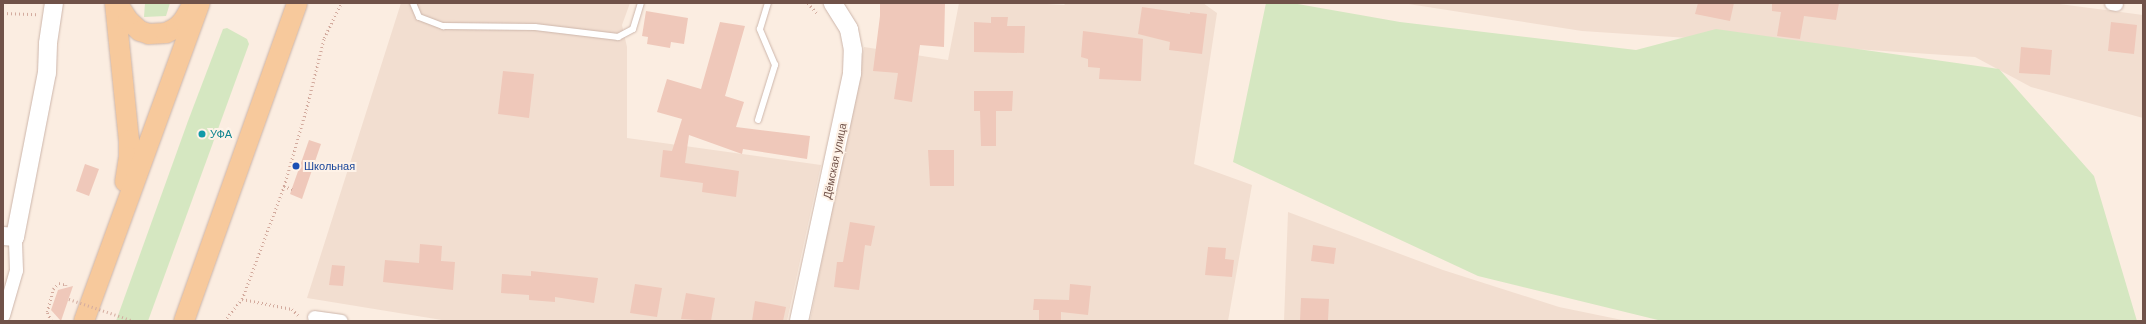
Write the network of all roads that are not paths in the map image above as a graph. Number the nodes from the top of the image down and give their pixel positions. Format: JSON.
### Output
{"nodes":[{"id":1,"x":54,"y":3,"type":"edge"},
{"id":2,"x":116,"y":3,"type":"edge"},
{"id":3,"x":193,"y":3,"type":"edge"},
{"id":4,"x":200,"y":3,"type":"edge"},
{"id":5,"x":297,"y":3,"type":"edge"},
{"id":6,"x":306,"y":3,"type":"edge"},
{"id":7,"x":413,"y":3,"type":"edge"},
{"id":8,"x":641,"y":3,"type":"edge"},
{"id":9,"x":768,"y":3,"type":"edge"},
{"id":10,"x":833,"y":3,"type":"edge"},
{"id":11,"x":274,"y":67,"type":"junction"},
{"id":12,"x":758,"y":120,"type":"dead end"},
{"id":13,"x":9,"y":237,"type":"edge"},
{"id":14,"x":112,"y":242,"type":"junction"},
{"id":15,"x":3,"y":315,"type":"edge"},
{"id":16,"x":309,"y":319,"type":"edge"},
{"id":17,"x":84,"y":321,"type":"edge"},
{"id":18,"x":184,"y":321,"type":"edge"},
{"id":19,"x":341,"y":321,"type":"edge"},
{"id":20,"x":799,"y":321,"type":"edge"}],
"edges":[{"from":1,"to":13,"type":"street"},
{"from":2,"to":3,"type":"main road"},
{"from":2,"to":14,"type":"main road"},
{"from":4,"to":14,"type":"main road"},
{"from":5,"to":11,"type":"main road"},
{"from":6,"to":11,"type":"main road"},
{"from":7,"to":8,"type":"lane"},
{"from":9,"to":12,"type":"lane"},
{"from":10,"to":20,"type":"street","name":"Дёмская улица"},
{"from":11,"to":18,"type":"main road"},
{"from":13,"to":15,"type":"street"},
{"from":14,"to":17,"type":"main road"},
{"from":16,"to":19,"type":"street"}]}
